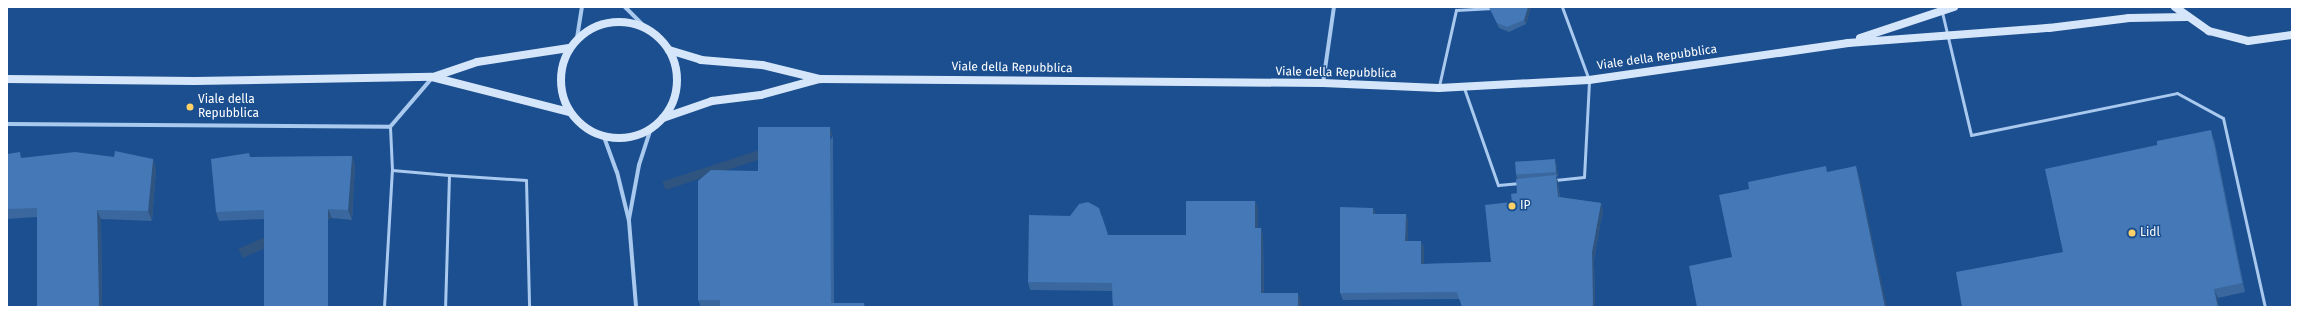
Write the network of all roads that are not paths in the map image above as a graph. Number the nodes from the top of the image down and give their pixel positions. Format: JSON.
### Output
{"nodes":[{"id":1,"x":582,"y":7,"type":"edge"},
{"id":2,"x":625,"y":7,"type":"edge"},
{"id":3,"x":1334,"y":7,"type":"edge"},
{"id":4,"x":1562,"y":7,"type":"edge"},
{"id":5,"x":1954,"y":7,"type":"edge"},
{"id":6,"x":2175,"y":7,"type":"edge"},
{"id":7,"x":1498,"y":8,"type":"edge"},
{"id":8,"x":1942,"y":11,"type":"junction"},
{"id":9,"x":2186,"y":17,"type":"junction"},
{"id":10,"x":644,"y":26,"type":"junction"},
{"id":11,"x":2292,"y":34,"type":"edge"},
{"id":12,"x":1949,"y":35,"type":"junction"},
{"id":13,"x":577,"y":38,"type":"junction"},
{"id":14,"x":1848,"y":42,"type":"junction"},
{"id":15,"x":569,"y":48,"type":"junction"},
{"id":16,"x":670,"y":50,"type":"junction"},
{"id":17,"x":432,"y":77,"type":"junction"},
{"id":18,"x":7,"y":79,"type":"edge"},
{"id":19,"x":820,"y":79,"type":"junction"},
{"id":20,"x":1589,"y":80,"type":"junction"},
{"id":21,"x":1323,"y":83,"type":"junction"},
{"id":22,"x":1463,"y":87,"type":"junction"},
{"id":23,"x":1439,"y":88,"type":"junction"},
{"id":24,"x":569,"y":112,"type":"junction"},
{"id":25,"x":663,"y":118,"type":"junction"},
{"id":26,"x":7,"y":124,"type":"edge"},
{"id":27,"x":390,"y":127,"type":"junction"},
{"id":28,"x":651,"y":129,"type":"junction"},
{"id":29,"x":604,"y":137,"type":"junction"},
{"id":30,"x":392,"y":170,"type":"junction"},
{"id":31,"x":449,"y":175,"type":"junction"},
{"id":32,"x":1545,"y":181,"type":"edge"},
{"id":33,"x":1529,"y":182,"type":"edge"},
{"id":34,"x":629,"y":221,"type":"junction"},
{"id":35,"x":384,"y":307,"type":"edge"},
{"id":36,"x":445,"y":307,"type":"edge"},
{"id":37,"x":529,"y":307,"type":"edge"},
{"id":38,"x":636,"y":307,"type":"edge"},
{"id":39,"x":2265,"y":307,"type":"edge"}],
"edges":[{"from":1,"to":13,"type":"street"},
{"from":2,"to":10,"type":"street"},
{"from":3,"to":21,"type":"street"},
{"from":4,"to":20,"type":"lane"},
{"from":5,"to":8,"type":"main road","name":"Viale della Repubblica"},
{"from":6,"to":9,"type":"main road"},
{"from":7,"to":23,"type":"lane"},
{"from":8,"to":12,"type":"lane"},
{"from":8,"to":14,"type":"main road","name":"Viale della Repubblica"},
{"from":9,"to":11,"type":"main road"},
{"from":9,"to":12,"type":"main road","name":"Viale della Repubblica"},
{"from":10,"to":13,"type":"main road","name":"Viale della Repubblica"},
{"from":10,"to":16,"type":"main road","name":"Viale della Repubblica"},
{"from":12,"to":14,"type":"main road","name":"Viale della Repubblica"},
{"from":12,"to":39,"type":"lane"},
{"from":13,"to":15,"type":"main road","name":"Viale della Repubblica"},
{"from":14,"to":20,"type":"main road","name":"Viale della Repubblica"},
{"from":15,"to":17,"type":"main road"},
{"from":15,"to":24,"type":"main road","name":"Viale della Repubblica"},
{"from":16,"to":19,"type":"main road","name":"Viale della Repubblica"},
{"from":16,"to":25,"type":"main road","name":"Viale della Repubblica"},
{"from":17,"to":18,"type":"main road"},
{"from":17,"to":24,"type":"main road"},
{"from":17,"to":27,"type":"street"},
{"from":19,"to":21,"type":"main road","name":"Viale della Repubblica"},
{"from":19,"to":25,"type":"main road","name":"Viale della Repubblica"},
{"from":20,"to":22,"type":"main road","name":"Viale della Repubblica"},
{"from":20,"to":32,"type":"lane"},
{"from":21,"to":23,"type":"main road","name":"Viale della Repubblica"},
{"from":22,"to":23,"type":"main road","name":"Viale della Repubblica"},
{"from":22,"to":33,"type":"lane"},
{"from":24,"to":29,"type":"main road","name":"Viale della Repubblica"},
{"from":25,"to":28,"type":"main road","name":"Viale della Repubblica"},
{"from":26,"to":27,"type":"street"},
{"from":27,"to":30,"type":"lane"},
{"from":28,"to":29,"type":"main road","name":"Viale della Repubblica"},
{"from":28,"to":34,"type":"street"},
{"from":29,"to":34,"type":"street"},
{"from":30,"to":31,"type":"lane"},
{"from":30,"to":35,"type":"lane"},
{"from":31,"to":36,"type":"lane"},
{"from":31,"to":37,"type":"lane"},
{"from":34,"to":38,"type":"street"}]}
